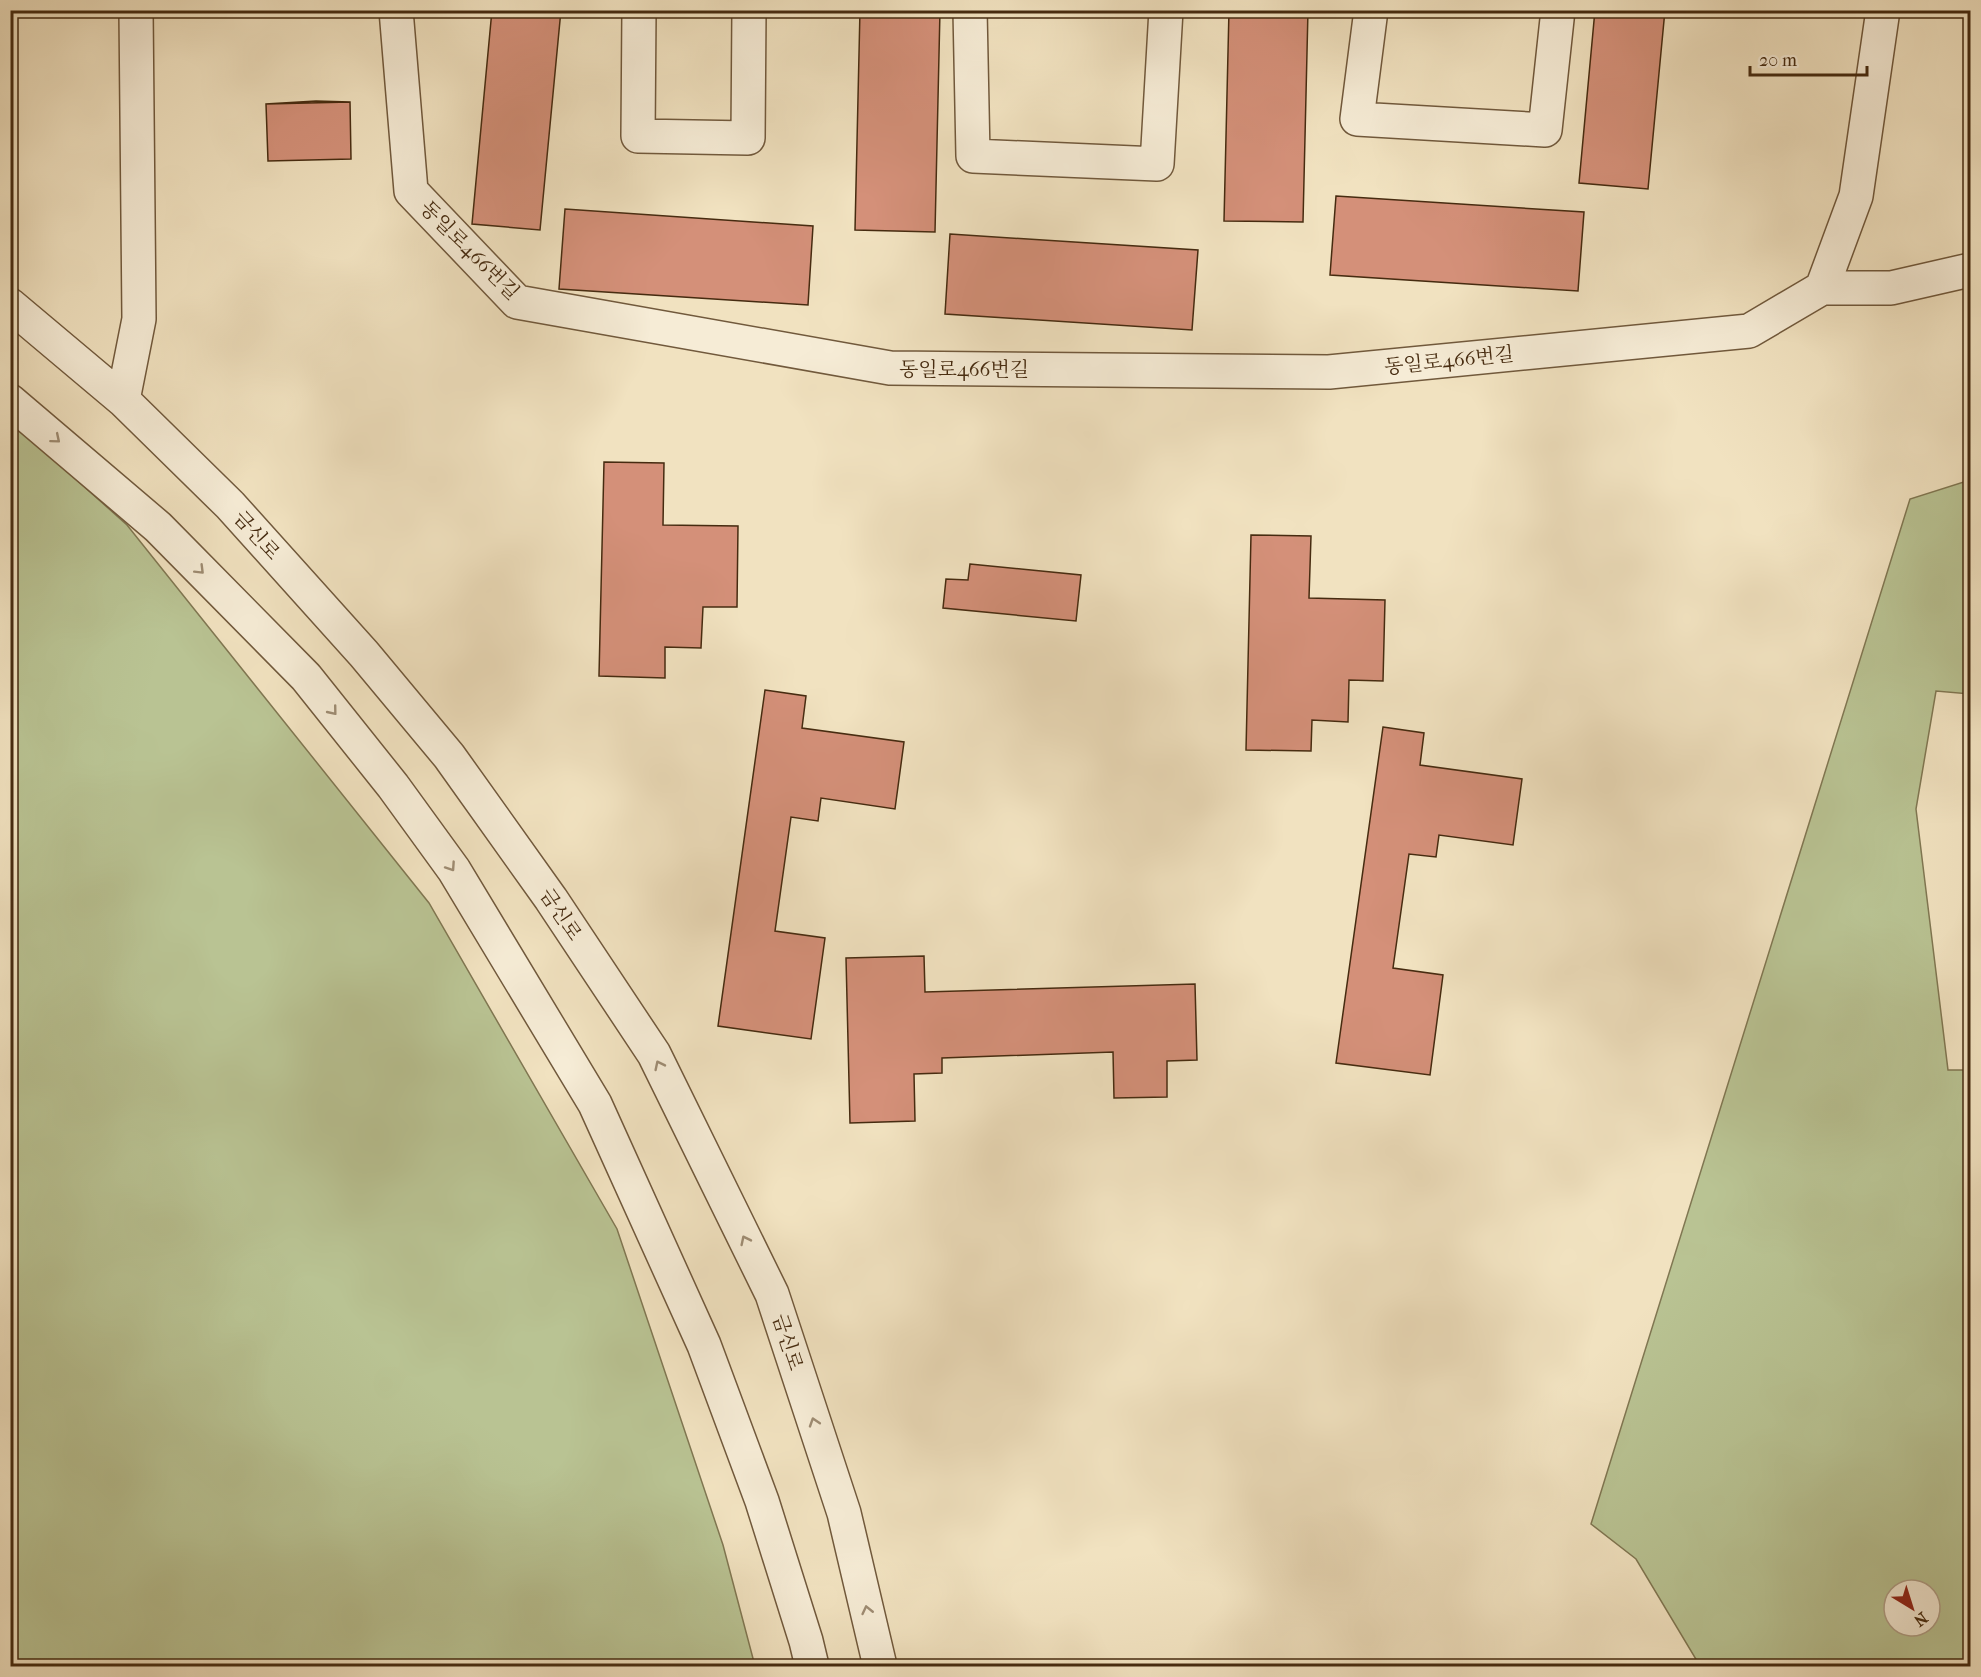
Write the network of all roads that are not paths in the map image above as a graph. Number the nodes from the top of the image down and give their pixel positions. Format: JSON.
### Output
{"nodes":[{"id":1,"x":136,"y":10,"type":"edge"},
{"id":2,"x":396,"y":10,"type":"edge"},
{"id":3,"x":639,"y":10,"type":"edge"},
{"id":4,"x":748,"y":10,"type":"edge"},
{"id":5,"x":970,"y":10,"type":"edge"},
{"id":6,"x":1166,"y":10,"type":"edge"},
{"id":7,"x":1371,"y":10,"type":"edge"},
{"id":8,"x":1558,"y":10,"type":"edge"},
{"id":9,"x":1883,"y":10,"type":"edge"},
{"id":10,"x":1971,"y":270,"type":"edge"},
{"id":11,"x":1822,"y":288,"type":"junction"},
{"id":12,"x":10,"y":305,"type":"edge"},
{"id":13,"x":123,"y":400,"type":"junction"},
{"id":14,"x":10,"y":401,"type":"edge"},
{"id":15,"x":812,"y":1666,"type":"edge"},
{"id":16,"x":880,"y":1666,"type":"edge"}],
"edges":[{"from":1,"to":13,"type":"street"},
{"from":2,"to":11,"type":"street","name":"동일로466번길"},
{"from":3,"to":4,"type":"street"},
{"from":5,"to":6,"type":"street"},
{"from":7,"to":8,"type":"street"},
{"from":9,"to":11,"type":"street"},
{"from":10,"to":11,"type":"street"},
{"from":12,"to":13,"type":"street","name":"금신로"},
{"from":16,"to":13,"type":"street","name":"금신로","one_way":true},
{"from":14,"to":15,"type":"street","one_way":true}]}
